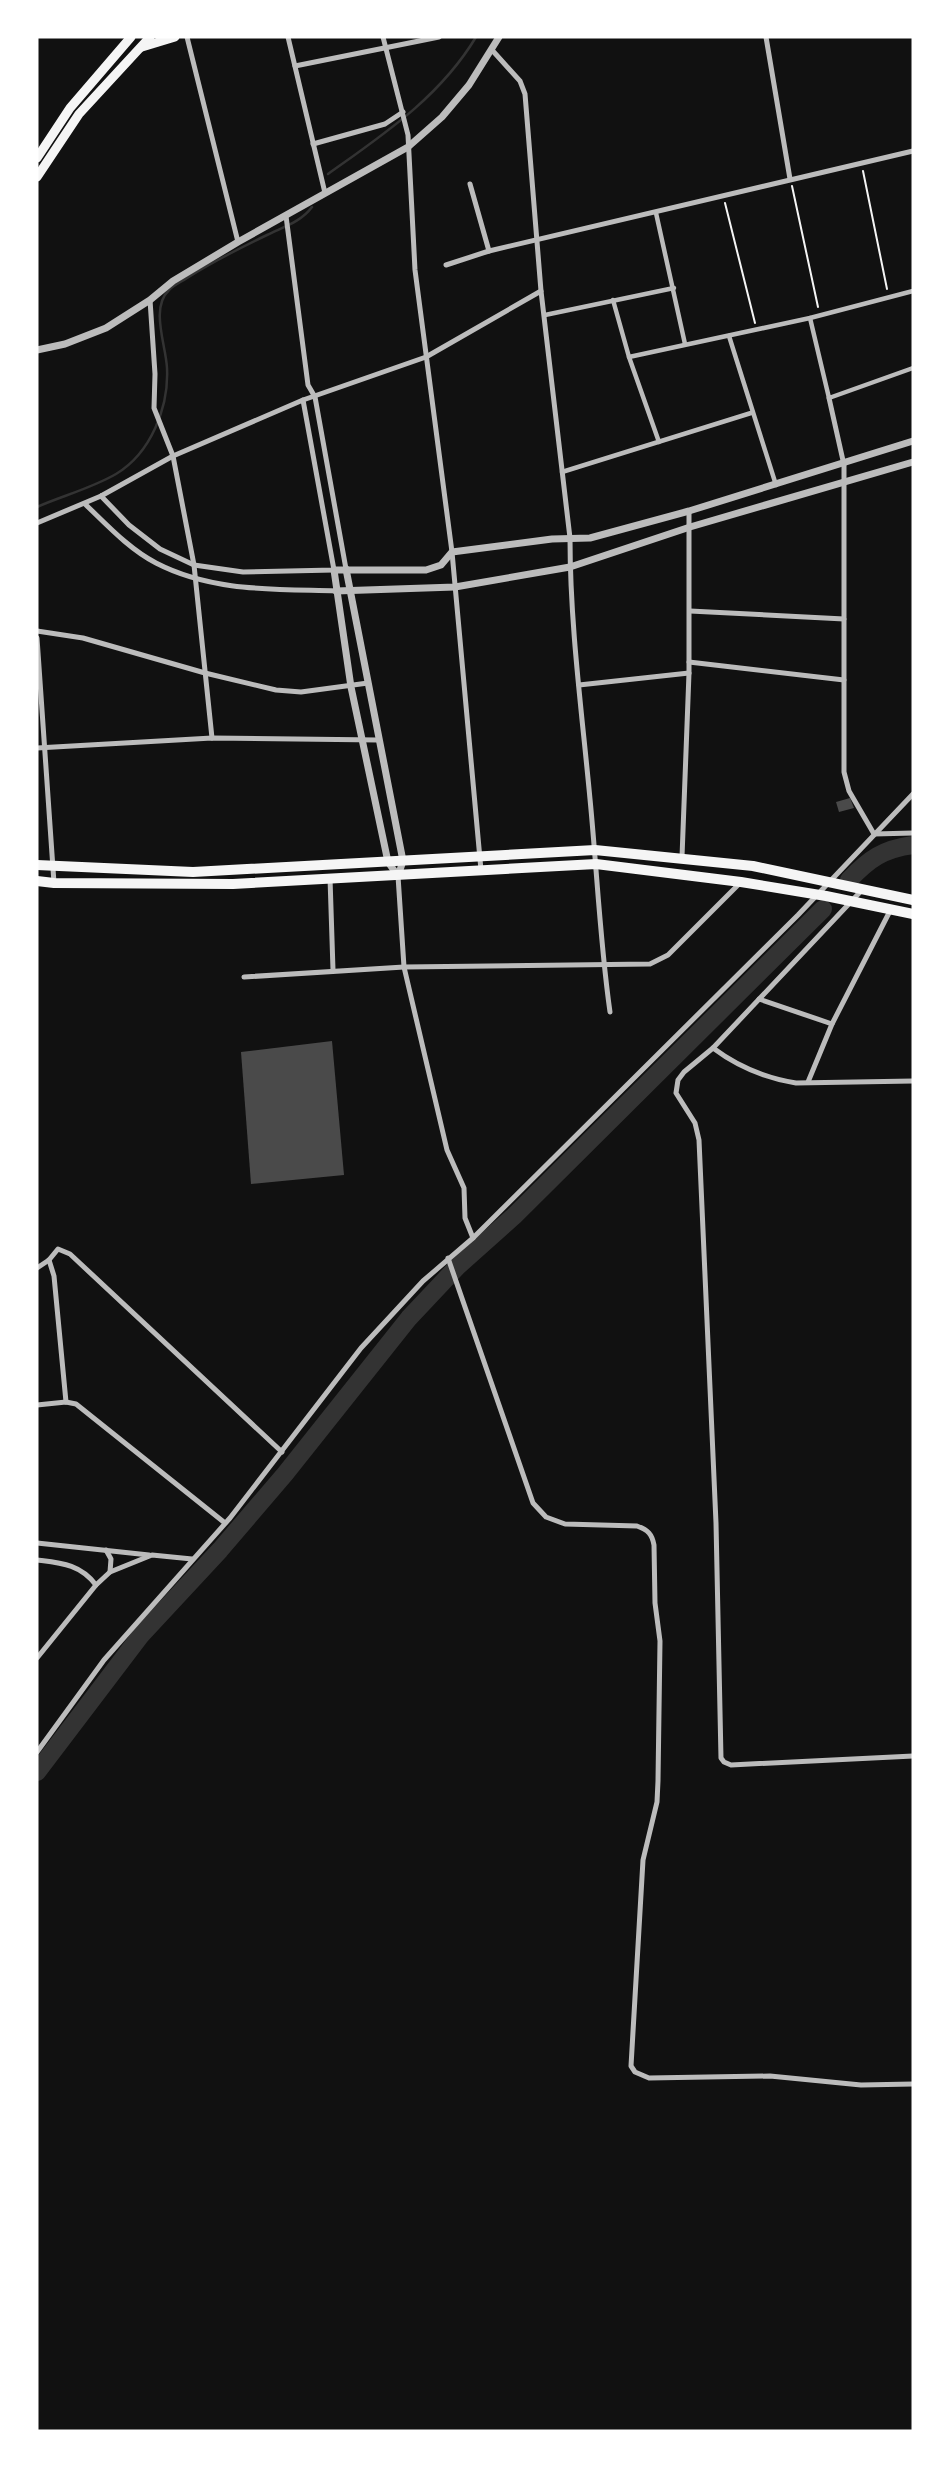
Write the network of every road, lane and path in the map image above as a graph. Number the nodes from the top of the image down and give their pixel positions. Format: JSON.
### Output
{"nodes":[{"id":1,"x":131,"y":37,"type":"edge"},
{"id":2,"x":150,"y":37,"type":"edge"},
{"id":3,"x":175,"y":37,"type":"edge"},
{"id":4,"x":187,"y":37,"type":"edge"},
{"id":5,"x":288,"y":37,"type":"edge"},
{"id":6,"x":383,"y":37,"type":"edge"},
{"id":7,"x":439,"y":37,"type":"edge"},
{"id":8,"x":499,"y":37,"type":"edge"},
{"id":9,"x":766,"y":37,"type":"edge"},
{"id":10,"x":140,"y":47,"type":"junction"},
{"id":11,"x":385,"y":47,"type":"junction"},
{"id":12,"x":492,"y":50,"type":"junction"},
{"id":13,"x":295,"y":66,"type":"junction"},
{"id":14,"x":403,"y":112,"type":"junction"},
{"id":15,"x":313,"y":144,"type":"junction"},
{"id":16,"x":408,"y":147,"type":"junction"},
{"id":17,"x":913,"y":151,"type":"edge"},
{"id":18,"x":37,"y":158,"type":"edge"},
{"id":19,"x":862,"y":163,"type":"junction"},
{"id":20,"x":37,"y":177,"type":"edge"},
{"id":21,"x":790,"y":179,"type":"junction"},
{"id":22,"x":470,"y":184,"type":"dead end"},
{"id":23,"x":325,"y":193,"type":"junction"},
{"id":24,"x":723,"y":195,"type":"junction"},
{"id":25,"x":656,"y":213,"type":"junction"},
{"id":26,"x":287,"y":218,"type":"junction"},
{"id":27,"x":536,"y":240,"type":"junction"},
{"id":28,"x":238,"y":242,"type":"junction"},
{"id":29,"x":489,"y":251,"type":"junction"},
{"id":30,"x":446,"y":265,"type":"dead end"},
{"id":31,"x":674,"y":288,"type":"junction"},
{"id":32,"x":541,"y":290,"type":"junction"},
{"id":33,"x":913,"y":291,"type":"edge"},
{"id":34,"x":889,"y":297,"type":"junction"},
{"id":35,"x":150,"y":300,"type":"junction"},
{"id":36,"x":614,"y":300,"type":"junction"},
{"id":37,"x":545,"y":315,"type":"junction"},
{"id":38,"x":820,"y":315,"type":"junction"},
{"id":39,"x":810,"y":318,"type":"junction"},
{"id":40,"x":756,"y":329,"type":"junction"},
{"id":41,"x":729,"y":336,"type":"junction"},
{"id":42,"x":685,"y":344,"type":"junction"},
{"id":43,"x":37,"y":350,"type":"edge"},
{"id":44,"x":426,"y":357,"type":"junction"},
{"id":45,"x":629,"y":357,"type":"junction"},
{"id":46,"x":913,"y":368,"type":"edge"},
{"id":47,"x":315,"y":397,"type":"junction"},
{"id":48,"x":829,"y":398,"type":"junction"},
{"id":49,"x":303,"y":400,"type":"junction"},
{"id":50,"x":751,"y":413,"type":"junction"},
{"id":51,"x":659,"y":442,"type":"junction"},
{"id":52,"x":913,"y":442,"type":"edge"},
{"id":53,"x":173,"y":456,"type":"junction"},
{"id":54,"x":913,"y":463,"type":"edge"},
{"id":55,"x":844,"y":465,"type":"junction"},
{"id":56,"x":562,"y":472,"type":"junction"},
{"id":57,"x":844,"y":483,"type":"junction"},
{"id":58,"x":776,"y":485,"type":"junction"},
{"id":59,"x":101,"y":496,"type":"junction"},
{"id":60,"x":85,"y":504,"type":"junction"},
{"id":61,"x":689,"y":511,"type":"junction"},
{"id":62,"x":37,"y":523,"type":"edge"},
{"id":63,"x":690,"y":527,"type":"junction"},
{"id":64,"x":570,"y":538,"type":"junction"},
{"id":65,"x":452,"y":552,"type":"junction"},
{"id":66,"x":194,"y":565,"type":"junction"},
{"id":67,"x":570,"y":567,"type":"junction"},
{"id":68,"x":346,"y":569,"type":"junction"},
{"id":69,"x":334,"y":570,"type":"junction"},
{"id":70,"x":195,"y":579,"type":"junction"},
{"id":71,"x":455,"y":587,"type":"junction"},
{"id":72,"x":336,"y":591,"type":"junction"},
{"id":73,"x":350,"y":591,"type":"junction"},
{"id":74,"x":690,"y":611,"type":"junction"},
{"id":75,"x":844,"y":618,"type":"junction"},
{"id":76,"x":37,"y":631,"type":"edge"},
{"id":77,"x":37,"y":638,"type":"edge"},
{"id":78,"x":689,"y":662,"type":"junction"},
{"id":79,"x":205,"y":673,"type":"junction"},
{"id":80,"x":689,"y":673,"type":"junction"},
{"id":81,"x":844,"y":680,"type":"junction"},
{"id":82,"x":368,"y":683,"type":"junction"},
{"id":83,"x":579,"y":685,"type":"junction"},
{"id":84,"x":351,"y":687,"type":"junction"},
{"id":85,"x":212,"y":738,"type":"junction"},
{"id":86,"x":363,"y":740,"type":"junction"},
{"id":87,"x":378,"y":740,"type":"junction"},
{"id":88,"x":45,"y":746,"type":"junction"},
{"id":89,"x":37,"y":748,"type":"edge"},
{"id":90,"x":913,"y":794,"type":"edge"},
{"id":91,"x":913,"y":833,"type":"edge"},
{"id":92,"x":874,"y":834,"type":"junction"},
{"id":93,"x":595,"y":849,"type":"junction"},
{"id":94,"x":480,"y":857,"type":"junction"},
{"id":95,"x":682,"y":857,"type":"junction"},
{"id":96,"x":403,"y":861,"type":"junction"},
{"id":97,"x":388,"y":862,"type":"junction"},
{"id":98,"x":596,"y":863,"type":"junction"},
{"id":99,"x":37,"y":865,"type":"edge"},
{"id":100,"x":54,"y":866,"type":"junction"},
{"id":101,"x":232,"y":871,"type":"junction"},
{"id":102,"x":481,"y":871,"type":"junction"},
{"id":103,"x":398,"y":876,"type":"junction"},
{"id":104,"x":330,"y":878,"type":"junction"},
{"id":105,"x":37,"y":881,"type":"edge"},
{"id":106,"x":741,"y":882,"type":"junction"},
{"id":107,"x":832,"y":882,"type":"junction"},
{"id":108,"x":54,"y":883,"type":"junction"},
{"id":109,"x":233,"y":884,"type":"junction"},
{"id":110,"x":860,"y":888,"type":"junction"},
{"id":111,"x":821,"y":895,"type":"junction"},
{"id":112,"x":849,"y":900,"type":"junction"},
{"id":113,"x":913,"y":900,"type":"edge"},
{"id":114,"x":891,"y":909,"type":"junction"},
{"id":115,"x":913,"y":914,"type":"edge"},
{"id":116,"x":603,"y":964,"type":"junction"},
{"id":117,"x":404,"y":967,"type":"junction"},
{"id":118,"x":333,"y":970,"type":"junction"},
{"id":119,"x":244,"y":977,"type":"dead end"},
{"id":120,"x":759,"y":999,"type":"junction"},
{"id":121,"x":610,"y":1013,"type":"dead end"},
{"id":122,"x":832,"y":1024,"type":"junction"},
{"id":123,"x":713,"y":1048,"type":"junction"},
{"id":124,"x":913,"y":1081,"type":"edge"},
{"id":125,"x":808,"y":1082,"type":"junction"},
{"id":126,"x":473,"y":1238,"type":"junction"},
{"id":127,"x":49,"y":1260,"type":"junction"},
{"id":128,"x":449,"y":1261,"type":"junction"},
{"id":129,"x":37,"y":1268,"type":"edge"},
{"id":130,"x":66,"y":1402,"type":"junction"},
{"id":131,"x":37,"y":1405,"type":"edge"},
{"id":132,"x":282,"y":1452,"type":"junction"},
{"id":133,"x":225,"y":1523,"type":"junction"},
{"id":134,"x":37,"y":1543,"type":"edge"},
{"id":135,"x":106,"y":1550,"type":"junction"},
{"id":136,"x":152,"y":1555,"type":"junction"},
{"id":137,"x":192,"y":1559,"type":"junction"},
{"id":138,"x":37,"y":1560,"type":"edge"},
{"id":139,"x":110,"y":1572,"type":"junction"},
{"id":140,"x":96,"y":1585,"type":"junction"},
{"id":141,"x":37,"y":1658,"type":"edge"},
{"id":142,"x":37,"y":1752,"type":"edge"},
{"id":143,"x":913,"y":1756,"type":"edge"},
{"id":144,"x":913,"y":2084,"type":"edge"}],
"edges":[{"from":1,"to":18,"type":"main road"},
{"from":2,"to":10,"type":"main road"},
{"from":3,"to":10,"type":"main road"},
{"from":4,"to":28,"type":"street"},
{"from":5,"to":13,"type":"street"},
{"from":6,"to":11,"type":"street"},
{"from":7,"to":11,"type":"street"},
{"from":8,"to":12,"type":"street"},
{"from":9,"to":21,"type":"street"},
{"from":10,"to":20,"type":"main road"},
{"from":11,"to":13,"type":"street"},
{"from":11,"to":14,"type":"street"},
{"from":12,"to":16,"type":"street"},
{"from":12,"to":27,"type":"street"},
{"from":13,"to":15,"type":"street"},
{"from":14,"to":15,"type":"street"},
{"from":14,"to":16,"type":"street"},
{"from":15,"to":23,"type":"street"},
{"from":16,"to":23,"type":"street"},
{"from":16,"to":44,"type":"street"},
{"from":17,"to":19,"type":"street"},
{"from":19,"to":21,"type":"street"},
{"from":19,"to":34,"type":"path"},
{"from":21,"to":24,"type":"street"},
{"from":21,"to":38,"type":"path"},
{"from":22,"to":29,"type":"street"},
{"from":23,"to":26,"type":"street"},
{"from":24,"to":25,"type":"street"},
{"from":24,"to":40,"type":"path"},
{"from":25,"to":27,"type":"street"},
{"from":25,"to":31,"type":"street"},
{"from":26,"to":28,"type":"street"},
{"from":26,"to":47,"type":"street"},
{"from":27,"to":29,"type":"street"},
{"from":27,"to":32,"type":"street"},
{"from":28,"to":35,"type":"street"},
{"from":29,"to":30,"type":"street"},
{"from":31,"to":36,"type":"street"},
{"from":31,"to":42,"type":"street"},
{"from":32,"to":37,"type":"street"},
{"from":32,"to":44,"type":"street"},
{"from":33,"to":34,"type":"street"},
{"from":34,"to":38,"type":"street"},
{"from":35,"to":43,"type":"street"},
{"from":35,"to":53,"type":"street"},
{"from":36,"to":37,"type":"street"},
{"from":36,"to":45,"type":"street"},
{"from":37,"to":56,"type":"street"},
{"from":38,"to":39,"type":"street"},
{"from":39,"to":40,"type":"street"},
{"from":39,"to":48,"type":"street"},
{"from":40,"to":41,"type":"street"},
{"from":41,"to":42,"type":"street"},
{"from":41,"to":50,"type":"street"},
{"from":42,"to":45,"type":"street"},
{"from":44,"to":47,"type":"street"},
{"from":44,"to":65,"type":"street"},
{"from":45,"to":51,"type":"street"},
{"from":46,"to":48,"type":"street"},
{"from":47,"to":49,"type":"street"},
{"from":47,"to":68,"type":"street"},
{"from":48,"to":55,"type":"street"},
{"from":49,"to":53,"type":"street"},
{"from":49,"to":69,"type":"street"},
{"from":50,"to":51,"type":"street"},
{"from":50,"to":58,"type":"street"},
{"from":51,"to":56,"type":"street"},
{"from":52,"to":55,"type":"street"},
{"from":53,"to":59,"type":"street"},
{"from":53,"to":66,"type":"street"},
{"from":54,"to":57,"type":"street"},
{"from":55,"to":57,"type":"street"},
{"from":55,"to":58,"type":"street"},
{"from":56,"to":64,"type":"street"},
{"from":57,"to":63,"type":"street"},
{"from":57,"to":75,"type":"street"},
{"from":58,"to":61,"type":"street"},
{"from":59,"to":60,"type":"street"},
{"from":59,"to":66,"type":"street"},
{"from":60,"to":62,"type":"street"},
{"from":60,"to":70,"type":"street"},
{"from":61,"to":63,"type":"street"},
{"from":61,"to":64,"type":"street"},
{"from":63,"to":67,"type":"street"},
{"from":63,"to":74,"type":"street"},
{"from":64,"to":65,"type":"street"},
{"from":64,"to":67,"type":"street"},
{"from":65,"to":68,"type":"street"},
{"from":65,"to":71,"type":"street"},
{"from":66,"to":69,"type":"street"},
{"from":66,"to":70,"type":"street"},
{"from":67,"to":71,"type":"street"},
{"from":67,"to":83,"type":"street"},
{"from":68,"to":69,"type":"street"},
{"from":68,"to":73,"type":"street"},
{"from":69,"to":72,"type":"street"},
{"from":70,"to":72,"type":"street"},
{"from":70,"to":79,"type":"street"},
{"from":71,"to":73,"type":"street"},
{"from":71,"to":94,"type":"street"},
{"from":72,"to":73,"type":"street"},
{"from":72,"to":84,"type":"street"},
{"from":73,"to":82,"type":"street"},
{"from":74,"to":75,"type":"street"},
{"from":74,"to":78,"type":"street"},
{"from":75,"to":81,"type":"street"},
{"from":76,"to":79,"type":"street"},
{"from":77,"to":88,"type":"street"},
{"from":78,"to":80,"type":"street"},
{"from":78,"to":81,"type":"street"},
{"from":79,"to":84,"type":"street"},
{"from":79,"to":85,"type":"street"},
{"from":80,"to":83,"type":"street"},
{"from":80,"to":95,"type":"street"},
{"from":81,"to":92,"type":"street"},
{"from":82,"to":84,"type":"street"},
{"from":82,"to":87,"type":"street"},
{"from":83,"to":93,"type":"street"},
{"from":84,"to":86,"type":"street"},
{"from":85,"to":86,"type":"street"},
{"from":85,"to":88,"type":"street"},
{"from":86,"to":87,"type":"street"},
{"from":86,"to":97,"type":"street"},
{"from":87,"to":96,"type":"street"},
{"from":88,"to":89,"type":"street"},
{"from":88,"to":100,"type":"street"},
{"from":90,"to":92,"type":"street"},
{"from":91,"to":92,"type":"street"},
{"from":92,"to":107,"type":"street"},
{"from":93,"to":94,"type":"highway"},
{"from":93,"to":95,"type":"highway"},
{"from":93,"to":98,"type":"street"},
{"from":94,"to":96,"type":"highway"},
{"from":94,"to":102,"type":"street"},
{"from":95,"to":107,"type":"highway"},
{"from":96,"to":97,"type":"highway"},
{"from":96,"to":103,"type":"street"},
{"from":97,"to":101,"type":"highway"},
{"from":97,"to":103,"type":"street"},
{"from":98,"to":102,"type":"highway"},
{"from":98,"to":106,"type":"highway"},
{"from":98,"to":116,"type":"street"},
{"from":99,"to":100,"type":"highway"},
{"from":100,"to":101,"type":"highway"},
{"from":100,"to":108,"type":"street"},
{"from":101,"to":109,"type":"highway"},
{"from":102,"to":103,"type":"highway"},
{"from":103,"to":104,"type":"highway"},
{"from":103,"to":117,"type":"street"},
{"from":104,"to":109,"type":"highway"},
{"from":104,"to":118,"type":"street"},
{"from":105,"to":108,"type":"highway"},
{"from":106,"to":111,"type":"highway"},
{"from":106,"to":116,"type":"street"},
{"from":107,"to":110,"type":"highway"},
{"from":107,"to":111,"type":"street"},
{"from":108,"to":109,"type":"highway"},
{"from":110,"to":112,"type":"street"},
{"from":110,"to":113,"type":"highway"},
{"from":111,"to":112,"type":"highway"},
{"from":111,"to":126,"type":"street"},
{"from":112,"to":114,"type":"highway"},
{"from":112,"to":120,"type":"street"},
{"from":114,"to":115,"type":"highway"},
{"from":114,"to":122,"type":"street"},
{"from":116,"to":117,"type":"street"},
{"from":116,"to":121,"type":"street"},
{"from":117,"to":118,"type":"street"},
{"from":117,"to":126,"type":"street"},
{"from":118,"to":119,"type":"street"},
{"from":120,"to":122,"type":"street"},
{"from":120,"to":123,"type":"street"},
{"from":122,"to":125,"type":"street"},
{"from":123,"to":125,"type":"street"},
{"from":123,"to":143,"type":"street"},
{"from":124,"to":125,"type":"street"},
{"from":126,"to":128,"type":"street"},
{"from":127,"to":129,"type":"street"},
{"from":127,"to":130,"type":"street"},
{"from":127,"to":132,"type":"street"},
{"from":128,"to":132,"type":"street"},
{"from":128,"to":144,"type":"street"},
{"from":130,"to":131,"type":"street"},
{"from":130,"to":133,"type":"street"},
{"from":132,"to":133,"type":"street"},
{"from":133,"to":137,"type":"street"},
{"from":134,"to":135,"type":"street"},
{"from":135,"to":136,"type":"street"},
{"from":135,"to":139,"type":"street"},
{"from":136,"to":137,"type":"street"},
{"from":136,"to":139,"type":"street"},
{"from":137,"to":142,"type":"street"},
{"from":138,"to":140,"type":"street"},
{"from":139,"to":140,"type":"street"},
{"from":140,"to":141,"type":"street"}]}
